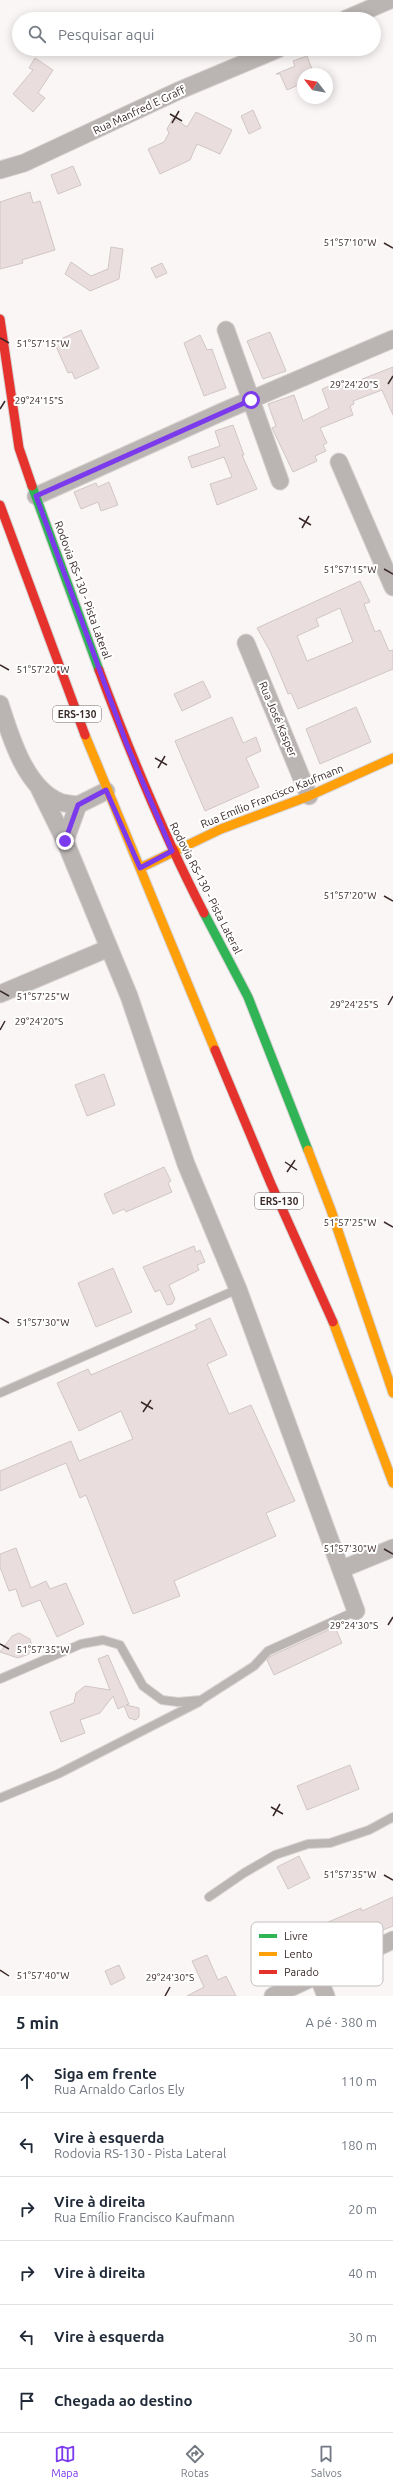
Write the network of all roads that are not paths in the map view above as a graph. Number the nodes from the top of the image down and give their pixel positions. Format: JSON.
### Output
{"nodes":[{"id":1,"x":390,"y":0,"type":"edge"},
{"id":2,"x":362,"y":12,"type":"edge"},
{"id":3,"x":261,"y":56,"type":"edge"},
{"id":4,"x":0,"y":170,"type":"edge"},
{"id":5,"x":0,"y":319,"type":"edge"},
{"id":6,"x":226,"y":330,"type":"dead end"},
{"id":7,"x":393,"y":338,"type":"edge"},
{"id":8,"x":251,"y":400,"type":"junction"},
{"id":9,"x":339,"y":462,"type":"dead end"},
{"id":10,"x":280,"y":481,"type":"dead end"},
{"id":11,"x":36,"y":496,"type":"junction"},
{"id":12,"x":0,"y":505,"type":"edge"},
{"id":13,"x":393,"y":587,"type":"edge"},
{"id":14,"x":246,"y":643,"type":"dead end"},
{"id":15,"x":0,"y":704,"type":"edge"},
{"id":16,"x":393,"y":758,"type":"edge"},
{"id":17,"x":38,"y":786,"type":"junction"},
{"id":18,"x":106,"y":790,"type":"junction"},
{"id":19,"x":309,"y":796,"type":"junction"},
{"id":20,"x":78,"y":805,"type":"junction"},
{"id":21,"x":65,"y":841,"type":"junction"},
{"id":22,"x":172,"y":851,"type":"junction"},
{"id":23,"x":140,"y":868,"type":"junction"},
{"id":24,"x":109,"y":948,"type":"junction"},
{"id":25,"x":0,"y":994,"type":"edge"},
{"id":26,"x":238,"y":1289,"type":"junction"},
{"id":27,"x":0,"y":1393,"type":"edge"},
{"id":28,"x":393,"y":1393,"type":"edge"},
{"id":29,"x":393,"y":1482,"type":"edge"},
{"id":30,"x":393,"y":1548,"type":"edge"},
{"id":31,"x":342,"y":1569,"type":"junction"},
{"id":32,"x":356,"y":1611,"type":"joint"},
{"id":33,"x":0,"y":1679,"type":"edge"},
{"id":34,"x":201,"y":1700,"type":"junction"},
{"id":35,"x":0,"y":1798,"type":"edge"},
{"id":36,"x":393,"y":1817,"type":"edge"},
{"id":37,"x":209,"y":1897,"type":"dead end"},
{"id":38,"x":393,"y":1940,"type":"edge"},
{"id":39,"x":383,"y":1944,"type":"edge"},
{"id":40,"x":293,"y":1986,"type":"edge"},
{"id":41,"x":322,"y":1986,"type":"edge"},
{"id":42,"x":273,"y":1996,"type":"edge"},
{"id":43,"x":326,"y":1996,"type":"edge"}],
"edges":[{"from":1,"to":2,"type":"street"},
{"from":3,"to":4,"type":"street","name":"Rua Manfred E Graff"},
{"from":5,"to":11,"type":"street","name":"Rodovia RS-130 - Pista Lateral"},
{"from":6,"to":8,"type":"street"},
{"from":7,"to":8,"type":"street"},
{"from":8,"to":10,"type":"street"},
{"from":8,"to":11,"type":"street"},
{"from":9,"to":13,"type":"street"},
{"from":11,"to":22,"type":"street","name":"Rodovia RS-130 - Pista Lateral"},
{"from":12,"to":18,"type":"street","number":"ERS-130"},
{"from":14,"to":19,"type":"street","name":"Rua José Kasper"},
{"from":15,"to":17,"type":"street"},
{"from":16,"to":19,"type":"street","name":"Rua Emílio Francisco Kaufmann"},
{"from":17,"to":20,"type":"street"},
{"from":17,"to":21,"type":"street"},
{"from":18,"to":20,"type":"street"},
{"from":18,"to":23,"type":"street","number":"ERS-130"},
{"from":19,"to":22,"type":"street","name":"Rua Emílio Francisco Kaufmann"},
{"from":20,"to":21,"type":"street"},
{"from":21,"to":24,"type":"street"},
{"from":22,"to":23,"type":"street","name":"Rua Emílio Francisco Kaufmann"},
{"from":22,"to":28,"type":"street","name":"Rodovia RS-130 - Pista Lateral"},
{"from":23,"to":29,"type":"street","number":"ERS-130"},
{"from":24,"to":25,"type":"street"},
{"from":24,"to":26,"type":"street"},
{"from":26,"to":27,"type":"lane"},
{"from":26,"to":31,"type":"street"},
{"from":30,"to":31,"type":"street"},
{"from":31,"to":32,"type":"street"},
{"from":32,"to":34,"type":"lane"},
{"from":33,"to":34,"type":"lane"},
{"from":34,"to":35,"type":"lane"},
{"from":36,"to":37,"type":"lane"},
{"from":38,"to":39,"type":"street"},
{"from":40,"to":42,"type":"street"},
{"from":41,"to":43,"type":"street"}]}
